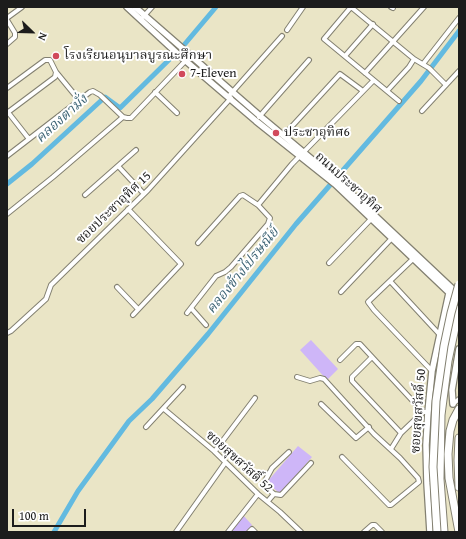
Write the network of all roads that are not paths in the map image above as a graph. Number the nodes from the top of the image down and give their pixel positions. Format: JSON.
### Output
{"nodes":[{"id":1,"x":22,"y":7,"type":"edge"},
{"id":2,"x":127,"y":7,"type":"edge"},
{"id":3,"x":135,"y":7,"type":"edge"},
{"id":4,"x":152,"y":7,"type":"edge"},
{"id":5,"x":303,"y":7,"type":"edge"},
{"id":6,"x":351,"y":7,"type":"edge"},
{"id":7,"x":424,"y":7,"type":"edge"},
{"id":8,"x":142,"y":18,"type":"junction"},
{"id":9,"x":459,"y":18,"type":"edge"},
{"id":10,"x":7,"y":19,"type":"edge"},
{"id":11,"x":373,"y":24,"type":"junction"},
{"id":12,"x":287,"y":30,"type":"dead end"},
{"id":13,"x":282,"y":36,"type":"dead end"},
{"id":14,"x":394,"y":42,"type":"junction"},
{"id":15,"x":7,"y":44,"type":"edge"},
{"id":16,"x":345,"y":56,"type":"junction"},
{"id":17,"x":188,"y":58,"type":"junction"},
{"id":18,"x":414,"y":59,"type":"junction"},
{"id":19,"x":309,"y":60,"type":"dead end"},
{"id":20,"x":423,"y":64,"type":"junction"},
{"id":21,"x":459,"y":71,"type":"edge"},
{"id":22,"x":56,"y":72,"type":"junction"},
{"id":23,"x":365,"y":73,"type":"junction"},
{"id":24,"x":373,"y":81,"type":"junction"},
{"id":25,"x":446,"y":85,"type":"junction"},
{"id":26,"x":7,"y":88,"type":"edge"},
{"id":27,"x":363,"y":91,"type":"junction"},
{"id":28,"x":387,"y":91,"type":"junction"},
{"id":29,"x":155,"y":92,"type":"junction"},
{"id":30,"x":231,"y":95,"type":"junction"},
{"id":31,"x":79,"y":100,"type":"junction"},
{"id":32,"x":399,"y":101,"type":"dead end"},
{"id":33,"x":422,"y":111,"type":"dead end"},
{"id":34,"x":8,"y":112,"type":"edge"},
{"id":35,"x":177,"y":113,"type":"dead end"},
{"id":36,"x":122,"y":117,"type":"junction"},
{"id":37,"x":258,"y":118,"type":"junction"},
{"id":38,"x":283,"y":136,"type":"junction"},
{"id":39,"x":29,"y":139,"type":"junction"},
{"id":40,"x":136,"y":150,"type":"dead end"},
{"id":41,"x":302,"y":154,"type":"junction"},
{"id":42,"x":7,"y":156,"type":"edge"},
{"id":43,"x":118,"y":166,"type":"junction"},
{"id":44,"x":144,"y":194,"type":"junction"},
{"id":45,"x":85,"y":195,"type":"dead end"},
{"id":46,"x":258,"y":205,"type":"junction"},
{"id":47,"x":128,"y":209,"type":"junction"},
{"id":48,"x":7,"y":214,"type":"edge"},
{"id":49,"x":373,"y":217,"type":"junction"},
{"id":50,"x":393,"y":236,"type":"junction"},
{"id":51,"x":198,"y":243,"type":"dead end"},
{"id":52,"x":415,"y":257,"type":"junction"},
{"id":53,"x":329,"y":263,"type":"dead end"},
{"id":54,"x":390,"y":281,"type":"junction"},
{"id":55,"x":459,"y":284,"type":"edge"},
{"id":56,"x":117,"y":287,"type":"dead end"},
{"id":57,"x":341,"y":292,"type":"dead end"},
{"id":58,"x":449,"y":292,"type":"junction"},
{"id":59,"x":459,"y":295,"type":"edge"},
{"id":60,"x":459,"y":302,"type":"edge"},
{"id":61,"x":191,"y":308,"type":"junction"},
{"id":62,"x":138,"y":309,"type":"junction"},
{"id":63,"x":459,"y":310,"type":"edge"},
{"id":64,"x":187,"y":313,"type":"dead end"},
{"id":65,"x":133,"y":315,"type":"dead end"},
{"id":66,"x":206,"y":325,"type":"dead end"},
{"id":67,"x":7,"y":333,"type":"edge"},
{"id":68,"x":440,"y":335,"type":"junction"},
{"id":69,"x":459,"y":352,"type":"edge"},
{"id":70,"x":372,"y":357,"type":"junction"},
{"id":71,"x":340,"y":360,"type":"dead end"},
{"id":72,"x":432,"y":371,"type":"junction"},
{"id":73,"x":297,"y":377,"type":"dead end"},
{"id":74,"x":183,"y":387,"type":"dead end"},
{"id":75,"x":256,"y":398,"type":"dead end"},
{"id":76,"x":459,"y":399,"type":"edge"},
{"id":77,"x":321,"y":404,"type":"dead end"},
{"id":78,"x":453,"y":404,"type":"joint"},
{"id":79,"x":164,"y":409,"type":"junction"},
{"id":80,"x":459,"y":409,"type":"edge"},
{"id":81,"x":426,"y":412,"type":"junction"},
{"id":82,"x":146,"y":427,"type":"dead end"},
{"id":83,"x":369,"y":427,"type":"junction"},
{"id":84,"x":401,"y":433,"type":"junction"},
{"id":85,"x":459,"y":438,"type":"edge"},
{"id":86,"x":391,"y":449,"type":"junction"},
{"id":87,"x":215,"y":451,"type":"junction"},
{"id":88,"x":289,"y":452,"type":"dead end"},
{"id":89,"x":342,"y":457,"type":"dead end"},
{"id":90,"x":225,"y":463,"type":"junction"},
{"id":91,"x":311,"y":463,"type":"dead end"},
{"id":92,"x":459,"y":486,"type":"edge"},
{"id":93,"x":258,"y":494,"type":"junction"},
{"id":94,"x":274,"y":494,"type":"junction"},
{"id":95,"x":268,"y":502,"type":"junction"},
{"id":96,"x":176,"y":532,"type":"edge"},
{"id":97,"x":228,"y":532,"type":"edge"},
{"id":98,"x":249,"y":532,"type":"edge"},
{"id":99,"x":255,"y":532,"type":"edge"},
{"id":100,"x":300,"y":532,"type":"edge"},
{"id":101,"x":364,"y":532,"type":"edge"},
{"id":102,"x":382,"y":532,"type":"edge"},
{"id":103,"x":430,"y":532,"type":"edge"},
{"id":104,"x":437,"y":532,"type":"edge"},
{"id":105,"x":444,"y":532,"type":"edge"},
{"id":106,"x":459,"y":532,"type":"edge"}],
"edges":[{"from":1,"to":10,"type":"street"},
{"from":2,"to":8,"type":"main road","name":"ถนนประชาอุทิศ"},
{"from":3,"to":8,"type":"main road","name":"ถนนประชาอุทิศ"},
{"from":4,"to":8,"type":"street"},
{"from":5,"to":12,"type":"street"},
{"from":6,"to":11,"type":"street"},
{"from":6,"to":16,"type":"street"},
{"from":7,"to":14,"type":"street"},
{"from":8,"to":17,"type":"main road","name":"ถนนประชาอุทิศ"},
{"from":9,"to":20,"type":"street"},
{"from":10,"to":15,"type":"street"},
{"from":11,"to":14,"type":"street"},
{"from":11,"to":16,"type":"street"},
{"from":13,"to":30,"type":"street","name":"ซอยประชาอุทิศ 15"},
{"from":14,"to":18,"type":"street"},
{"from":14,"to":23,"type":"street"},
{"from":16,"to":23,"type":"street"},
{"from":17,"to":29,"type":"street"},
{"from":17,"to":30,"type":"main road","name":"ถนนประชาอุทิศ"},
{"from":18,"to":20,"type":"street"},
{"from":18,"to":28,"type":"street"},
{"from":19,"to":37,"type":"street"},
{"from":20,"to":25,"type":"street"},
{"from":21,"to":25,"type":"street"},
{"from":22,"to":26,"type":"street"},
{"from":22,"to":31,"type":"street"},
{"from":22,"to":34,"type":"street"},
{"from":23,"to":24,"type":"street"},
{"from":24,"to":27,"type":"street"},
{"from":24,"to":28,"type":"street"},
{"from":25,"to":33,"type":"street"},
{"from":27,"to":38,"type":"street"},
{"from":27,"to":41,"type":"street"},
{"from":28,"to":32,"type":"street"},
{"from":29,"to":35,"type":"street"},
{"from":29,"to":36,"type":"street"},
{"from":30,"to":37,"type":"main road","name":"ถนนประชาอุทิศ"},
{"from":30,"to":44,"type":"street","name":"ซอยประชาอุทิศ 15"},
{"from":31,"to":36,"type":"street"},
{"from":31,"to":39,"type":"street"},
{"from":34,"to":39,"type":"street"},
{"from":36,"to":48,"type":"street"},
{"from":37,"to":38,"type":"main road","name":"ถนนประชาอุทิศ"},
{"from":37,"to":41,"type":"main road","name":"ถนนประชาอุทิศ"},
{"from":38,"to":41,"type":"main road","name":"ถนนประชาอุทิศ"},
{"from":39,"to":42,"type":"street"},
{"from":40,"to":43,"type":"street"},
{"from":41,"to":46,"type":"street"},
{"from":41,"to":49,"type":"main road","name":"ถนนประชาอุทิศ"},
{"from":43,"to":44,"type":"street"},
{"from":43,"to":45,"type":"street"},
{"from":44,"to":47,"type":"street","name":"ซอยประชาอุทิศ 15"},
{"from":46,"to":51,"type":"street"},
{"from":46,"to":61,"type":"street"},
{"from":47,"to":62,"type":"street"},
{"from":47,"to":67,"type":"street","name":"ซอยประชาอุทิศ 15"},
{"from":49,"to":50,"type":"main road","name":"ถนนประชาอุทิศ"},
{"from":49,"to":53,"type":"street"},
{"from":50,"to":52,"type":"main road","name":"ถนนประชาอุทิศ"},
{"from":50,"to":57,"type":"street"},
{"from":52,"to":54,"type":"street"},
{"from":52,"to":58,"type":"main road","name":"ถนนประชาอุทิศ"},
{"from":52,"to":59,"type":"main road","name":"ถนนประชาอุทิศ"},
{"from":54,"to":68,"type":"street"},
{"from":54,"to":72,"type":"street"},
{"from":55,"to":104,"type":"highway","bridge":true},
{"from":56,"to":62,"type":"street"},
{"from":58,"to":60,"type":"main road","name":"ถนนประชาอุทิศ"},
{"from":58,"to":68,"type":"main road","name":"ซอยสุขสวัสดิ์ 50"},
{"from":61,"to":64,"type":"street"},
{"from":61,"to":66,"type":"street"},
{"from":62,"to":65,"type":"street"},
{"from":63,"to":105,"type":"highway"},
{"from":68,"to":72,"type":"main road","name":"ซอยสุขสวัสดิ์ 50"},
{"from":69,"to":78,"type":"main road"},
{"from":70,"to":71,"type":"street"},
{"from":70,"to":81,"type":"street"},
{"from":70,"to":84,"type":"street"},
{"from":72,"to":81,"type":"main road","name":"ซอยสุขสวัสดิ์ 50"},
{"from":73,"to":83,"type":"street"},
{"from":74,"to":79,"type":"street"},
{"from":75,"to":87,"type":"street"},
{"from":76,"to":78,"type":"street"},
{"from":77,"to":83,"type":"street"},
{"from":79,"to":82,"type":"street"},
{"from":79,"to":87,"type":"street","name":"ซอยสุขสวัสดิ์ 52"},
{"from":80,"to":106,"type":"highway"},
{"from":81,"to":84,"type":"street"},
{"from":81,"to":103,"type":"main road","name":"ซอยสุขสวัสดิ์ 50"},
{"from":83,"to":86,"type":"street"},
{"from":84,"to":86,"type":"street"},
{"from":85,"to":92,"type":"highway"},
{"from":86,"to":89,"type":"street"},
{"from":87,"to":90,"type":"street","name":"ซอยสุขสวัสดิ์ 52"},
{"from":88,"to":94,"type":"street"},
{"from":90,"to":93,"type":"street","name":"ซอยสุขสวัสดิ์ 52"},
{"from":90,"to":96,"type":"street"},
{"from":91,"to":94,"type":"street"},
{"from":93,"to":95,"type":"street","name":"ซอยสุขสวัสดิ์ 52"},
{"from":93,"to":97,"type":"street"},
{"from":94,"to":95,"type":"street"},
{"from":95,"to":100,"type":"street","name":"ซอยสุขสวัสดิ์ 52"},
{"from":98,"to":99,"type":"street"},
{"from":101,"to":102,"type":"street"}]}
